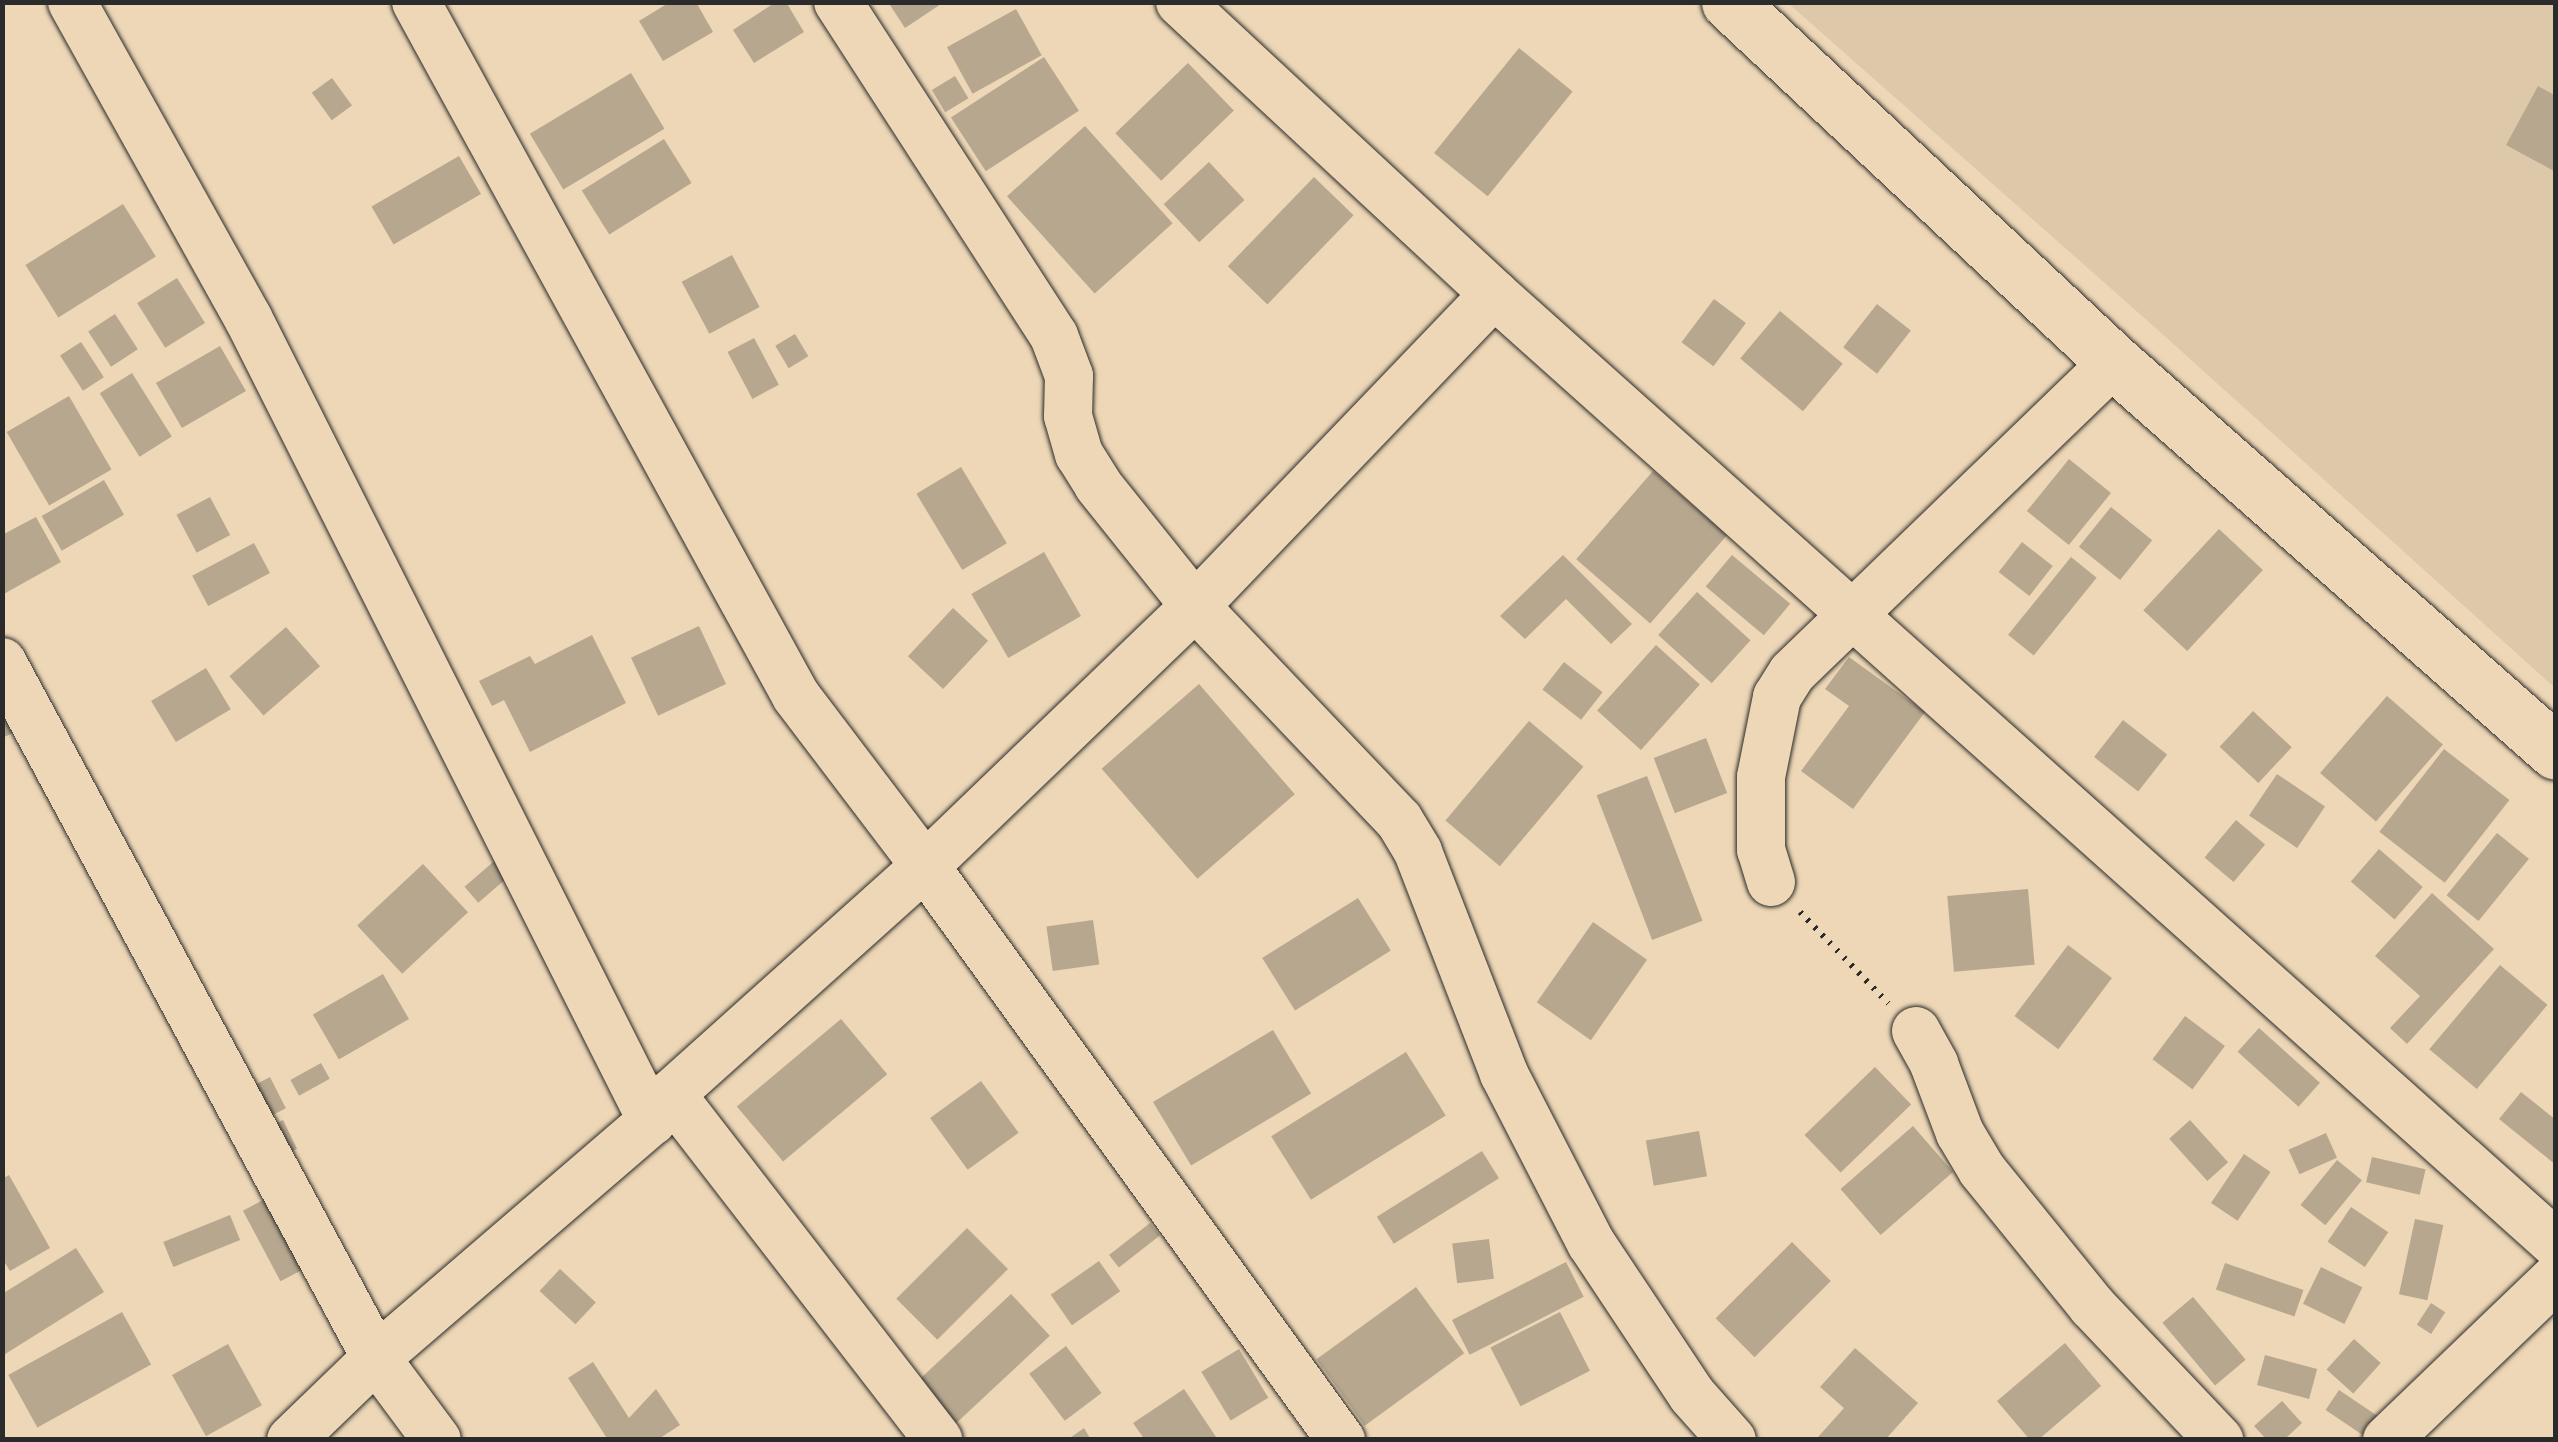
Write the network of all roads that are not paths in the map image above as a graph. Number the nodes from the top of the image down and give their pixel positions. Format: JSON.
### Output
{"nodes":[{"id":1,"x":72,"y":2,"type":"edge"},
{"id":2,"x":416,"y":2,"type":"edge"},
{"id":3,"x":838,"y":2,"type":"edge"},
{"id":4,"x":1180,"y":2,"type":"edge"},
{"id":5,"x":1729,"y":2,"type":"edge"},
{"id":6,"x":1494,"y":294,"type":"junction"},
{"id":7,"x":2114,"y":362,"type":"junction"},
{"id":8,"x":1195,"y":606,"type":"junction"},
{"id":9,"x":1852,"y":616,"type":"junction"},
{"id":10,"x":2,"y":662,"type":"edge"},
{"id":11,"x":2556,"y":752,"type":"edge"},
{"id":12,"x":925,"y":866,"type":"junction"},
{"id":13,"x":1771,"y":882,"type":"road end"},
{"id":14,"x":1916,"y":1032,"type":"road end"},
{"id":15,"x":662,"y":1108,"type":"junction"},
{"id":16,"x":2556,"y":1244,"type":"edge"},
{"id":17,"x":2556,"y":1278,"type":"edge"},
{"id":18,"x":376,"y":1358,"type":"junction"},
{"id":19,"x":292,"y":1440,"type":"edge"},
{"id":20,"x":436,"y":1440,"type":"edge"},
{"id":21,"x":938,"y":1440,"type":"edge"},
{"id":22,"x":1341,"y":1440,"type":"edge"},
{"id":23,"x":1732,"y":1440,"type":"edge"},
{"id":24,"x":2219,"y":1440,"type":"edge"},
{"id":25,"x":2387,"y":1440,"type":"edge"}],
"edges":[{"from":1,"to":15,"type":"street"},
{"from":2,"to":12,"type":"street"},
{"from":3,"to":8,"type":"street"},
{"from":4,"to":6,"type":"street"},
{"from":5,"to":7,"type":"street"},
{"from":6,"to":8,"type":"street"},
{"from":6,"to":9,"type":"street"},
{"from":7,"to":9,"type":"street"},
{"from":7,"to":11,"type":"street"},
{"from":8,"to":12,"type":"street"},
{"from":8,"to":23,"type":"street"},
{"from":9,"to":13,"type":"street"},
{"from":9,"to":16,"type":"street"},
{"from":10,"to":18,"type":"street"},
{"from":12,"to":15,"type":"street"},
{"from":12,"to":22,"type":"street"},
{"from":14,"to":24,"type":"street"},
{"from":15,"to":18,"type":"street"},
{"from":15,"to":21,"type":"street"},
{"from":17,"to":25,"type":"street"},
{"from":18,"to":19,"type":"street"},
{"from":18,"to":20,"type":"street"}]}
